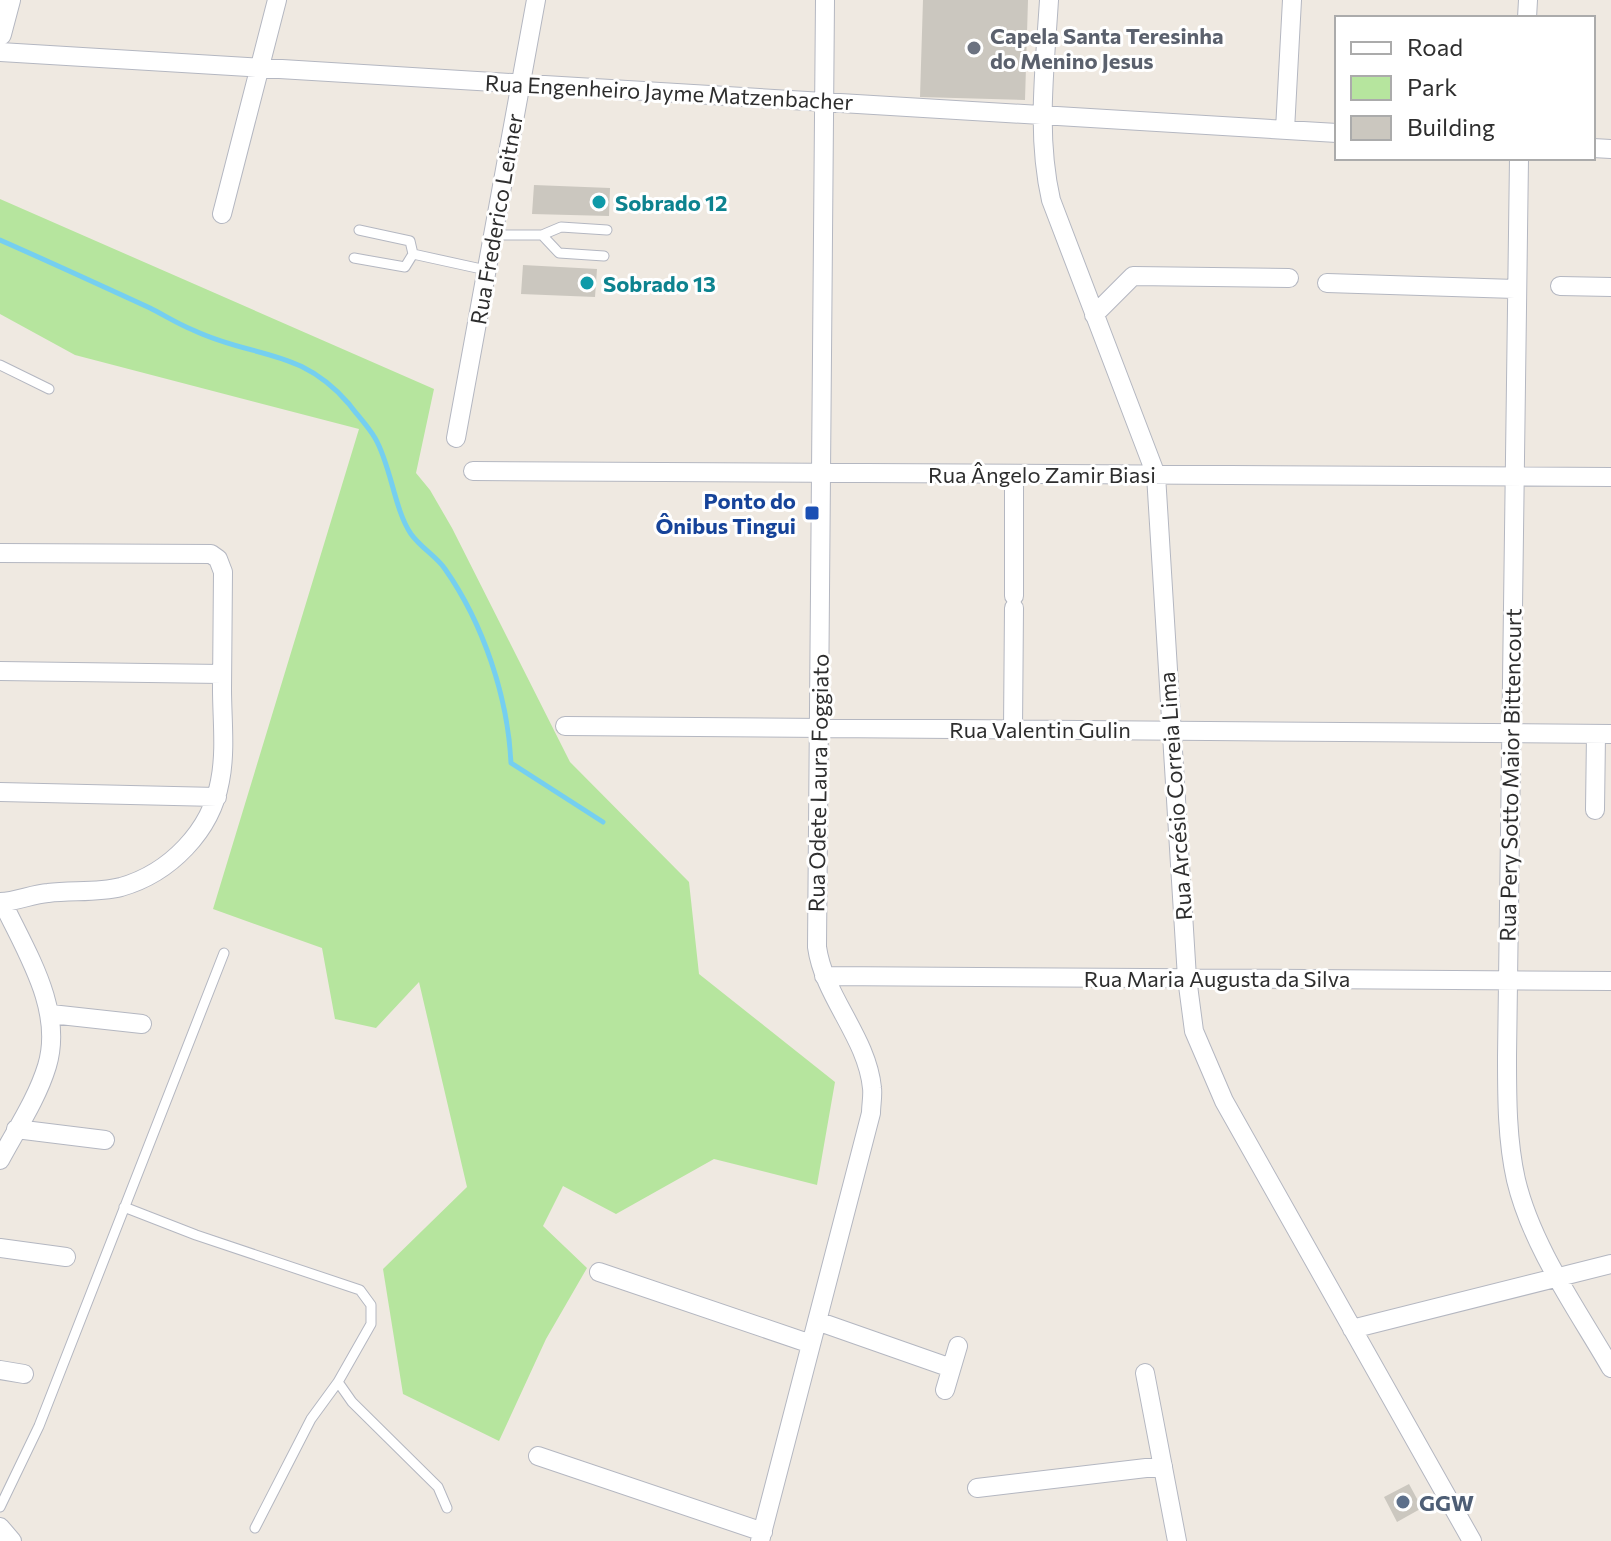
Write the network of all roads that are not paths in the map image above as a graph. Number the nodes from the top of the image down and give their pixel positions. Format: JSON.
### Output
{"nodes":[{"id":1,"x":9,"y":0,"type":"edge"},
{"id":2,"x":277,"y":0,"type":"edge"},
{"id":3,"x":536,"y":0,"type":"edge"},
{"id":4,"x":825,"y":0,"type":"edge"},
{"id":5,"x":1049,"y":0,"type":"edge"},
{"id":6,"x":1292,"y":0,"type":"edge"},
{"id":7,"x":0,"y":34,"type":"edge"},
{"id":8,"x":0,"y":52,"type":"edge"},
{"id":9,"x":259,"y":68,"type":"junction"},
{"id":10,"x":520,"y":84,"type":"junction"},
{"id":11,"x":825,"y":101,"type":"junction"},
{"id":12,"x":1042,"y":115,"type":"junction"},
{"id":13,"x":1285,"y":130,"type":"junction"},
{"id":14,"x":1335,"y":133,"type":"edge"},
{"id":15,"x":1519,"y":160,"type":"edge"},
{"id":16,"x":222,"y":214,"type":"dead end"},
{"id":17,"x":359,"y":230,"type":"dead end"},
{"id":18,"x":607,"y":230,"type":"dead end"},
{"id":19,"x":493,"y":235,"type":"junction"},
{"id":20,"x":542,"y":235,"type":"junction"},
{"id":21,"x":413,"y":254,"type":"junction"},
{"id":22,"x":604,"y":256,"type":"dead end"},
{"id":23,"x":354,"y":258,"type":"dead end"},
{"id":24,"x":486,"y":270,"type":"junction"},
{"id":25,"x":1289,"y":278,"type":"dead end"},
{"id":26,"x":1327,"y":283,"type":"dead end"},
{"id":27,"x":1560,"y":286,"type":"dead end"},
{"id":28,"x":1611,"y":287,"type":"edge"},
{"id":29,"x":1515,"y":289,"type":"junction"},
{"id":30,"x":1094,"y":315,"type":"junction"},
{"id":31,"x":0,"y":365,"type":"edge"},
{"id":32,"x":49,"y":389,"type":"dead end"},
{"id":33,"x":456,"y":438,"type":"dead end"},
{"id":34,"x":473,"y":471,"type":"dead end"},
{"id":35,"x":821,"y":473,"type":"junction"},
{"id":36,"x":1014,"y":474,"type":"junction"},
{"id":37,"x":1156,"y":475,"type":"junction"},
{"id":38,"x":1513,"y":477,"type":"junction"},
{"id":39,"x":1611,"y":477,"type":"edge"},
{"id":40,"x":0,"y":553,"type":"edge"},
{"id":41,"x":0,"y":671,"type":"edge"},
{"id":42,"x":222,"y":674,"type":"junction"},
{"id":43,"x":565,"y":726,"type":"dead end"},
{"id":44,"x":819,"y":728,"type":"junction"},
{"id":45,"x":1013,"y":729,"type":"junction"},
{"id":46,"x":1170,"y":730,"type":"junction"},
{"id":47,"x":1510,"y":733,"type":"junction"},
{"id":48,"x":1604,"y":734,"type":"edge"},
{"id":49,"x":0,"y":792,"type":"edge"},
{"id":50,"x":217,"y":797,"type":"junction"},
{"id":51,"x":1595,"y":810,"type":"dead end"},
{"id":52,"x":1,"y":903,"type":"edge"},
{"id":53,"x":224,"y":953,"type":"dead end"},
{"id":54,"x":824,"y":976,"type":"junction"},
{"id":55,"x":1187,"y":978,"type":"junction"},
{"id":56,"x":1508,"y":980,"type":"junction"},
{"id":57,"x":1611,"y":981,"type":"edge"},
{"id":58,"x":51,"y":1014,"type":"junction"},
{"id":59,"x":142,"y":1024,"type":"dead end"},
{"id":60,"x":16,"y":1129,"type":"junction"},
{"id":61,"x":105,"y":1140,"type":"dead end"},
{"id":62,"x":0,"y":1160,"type":"edge"},
{"id":63,"x":124,"y":1207,"type":"junction"},
{"id":64,"x":0,"y":1248,"type":"edge"},
{"id":65,"x":66,"y":1257,"type":"dead end"},
{"id":66,"x":1611,"y":1264,"type":"edge"},
{"id":67,"x":599,"y":1272,"type":"dead end"},
{"id":68,"x":1559,"y":1277,"type":"junction"},
{"id":69,"x":817,"y":1321,"type":"junction"},
{"id":70,"x":1352,"y":1329,"type":"junction"},
{"id":71,"x":811,"y":1344,"type":"junction"},
{"id":72,"x":958,"y":1346,"type":"dead end"},
{"id":73,"x":951,"y":1368,"type":"junction"},
{"id":74,"x":1611,"y":1368,"type":"edge"},
{"id":75,"x":0,"y":1370,"type":"edge"},
{"id":76,"x":1145,"y":1373,"type":"dead end"},
{"id":77,"x":24,"y":1374,"type":"dead end"},
{"id":78,"x":338,"y":1382,"type":"junction"},
{"id":79,"x":945,"y":1390,"type":"dead end"},
{"id":80,"x":538,"y":1456,"type":"dead end"},
{"id":81,"x":1163,"y":1466,"type":"junction"},
{"id":82,"x":977,"y":1488,"type":"dead end"},
{"id":83,"x":0,"y":1507,"type":"edge"},
{"id":84,"x":447,"y":1508,"type":"dead end"},
{"id":85,"x":0,"y":1527,"type":"edge"},
{"id":86,"x":255,"y":1528,"type":"dead end"},
{"id":87,"x":761,"y":1536,"type":"edge"},
{"id":88,"x":12,"y":1541,"type":"edge"},
{"id":89,"x":1177,"y":1541,"type":"edge"},
{"id":90,"x":1472,"y":1541,"type":"edge"}],
"edges":[{"from":1,"to":7,"type":"street"},
{"from":2,"to":9,"type":"street"},
{"from":3,"to":10,"type":"street","name":"Rua Frederico Leitner"},
{"from":4,"to":11,"type":"street","name":"Rua Odete Laura Foggiato"},
{"from":5,"to":12,"type":"street","name":"Rua Arcésio Correia Lima"},
{"from":6,"to":13,"type":"street"},
{"from":8,"to":9,"type":"street","name":"Rua Engenheiro Jayme Matzenbacher"},
{"from":9,"to":10,"type":"street","name":"Rua Engenheiro Jayme Matzenbacher"},
{"from":9,"to":16,"type":"street"},
{"from":10,"to":11,"type":"street","name":"Rua Engenheiro Jayme Matzenbacher"},
{"from":10,"to":19,"type":"street","name":"Rua Frederico Leitner"},
{"from":11,"to":12,"type":"street","name":"Rua Engenheiro Jayme Matzenbacher"},
{"from":11,"to":35,"type":"street","name":"Rua Odete Laura Foggiato"},
{"from":12,"to":13,"type":"street","name":"Rua Engenheiro Jayme Matzenbacher"},
{"from":12,"to":30,"type":"street","name":"Rua Arcésio Correia Lima"},
{"from":13,"to":14,"type":"street","name":"Rua Engenheiro Jayme Matzenbacher"},
{"from":15,"to":29,"type":"street","name":"Rua Pery Sotto Maior Bittencourt"},
{"from":17,"to":21,"type":"lane"},
{"from":18,"to":20,"type":"lane"},
{"from":19,"to":20,"type":"lane"},
{"from":19,"to":24,"type":"street","name":"Rua Frederico Leitner"},
{"from":20,"to":22,"type":"lane"},
{"from":21,"to":23,"type":"lane"},
{"from":21,"to":24,"type":"lane"},
{"from":24,"to":33,"type":"street","name":"Rua Frederico Leitner"},
{"from":25,"to":30,"type":"street"},
{"from":26,"to":29,"type":"street"},
{"from":27,"to":28,"type":"street"},
{"from":29,"to":38,"type":"street","name":"Rua Pery Sotto Maior Bittencourt"},
{"from":30,"to":37,"type":"street","name":"Rua Arcésio Correia Lima"},
{"from":31,"to":32,"type":"lane"},
{"from":34,"to":35,"type":"street","name":"Rua Ângelo Zamir Biasi"},
{"from":35,"to":36,"type":"street","name":"Rua Ângelo Zamir Biasi"},
{"from":35,"to":44,"type":"street","name":"Rua Odete Laura Foggiato"},
{"from":36,"to":37,"type":"street","name":"Rua Ângelo Zamir Biasi"},
{"from":36,"to":45,"type":"street"},
{"from":37,"to":38,"type":"street","name":"Rua Ângelo Zamir Biasi"},
{"from":37,"to":46,"type":"street","name":"Rua Arcésio Correia Lima"},
{"from":38,"to":39,"type":"street","name":"Rua Ângelo Zamir Biasi"},
{"from":38,"to":47,"type":"street","name":"Rua Pery Sotto Maior Bittencourt"},
{"from":40,"to":42,"type":"street"},
{"from":41,"to":42,"type":"street"},
{"from":42,"to":50,"type":"street"},
{"from":43,"to":44,"type":"street","name":"Rua Valentin Gulin"},
{"from":44,"to":45,"type":"street","name":"Rua Valentin Gulin"},
{"from":44,"to":54,"type":"street","name":"Rua Odete Laura Foggiato"},
{"from":45,"to":46,"type":"street","name":"Rua Valentin Gulin"},
{"from":46,"to":47,"type":"street","name":"Rua Valentin Gulin"},
{"from":46,"to":55,"type":"street","name":"Rua Arcésio Correia Lima"},
{"from":47,"to":48,"type":"street","name":"Rua Valentin Gulin"},
{"from":47,"to":56,"type":"street","name":"Rua Pery Sotto Maior Bittencourt"},
{"from":48,"to":51,"type":"street"},
{"from":49,"to":50,"type":"street"},
{"from":50,"to":52,"type":"street"},
{"from":52,"to":58,"type":"street"},
{"from":53,"to":63,"type":"lane"},
{"from":54,"to":55,"type":"street","name":"Rua Maria Augusta da Silva"},
{"from":54,"to":69,"type":"street","name":"Rua Odete Laura Foggiato"},
{"from":55,"to":56,"type":"street","name":"Rua Maria Augusta da Silva"},
{"from":55,"to":70,"type":"street","name":"Rua Arcésio Correia Lima"},
{"from":56,"to":57,"type":"street","name":"Rua Maria Augusta da Silva"},
{"from":56,"to":68,"type":"street","name":"Rua Pery Sotto Maior Bittencourt"},
{"from":58,"to":59,"type":"street"},
{"from":58,"to":60,"type":"street"},
{"from":60,"to":61,"type":"street"},
{"from":60,"to":62,"type":"street"},
{"from":63,"to":78,"type":"lane"},
{"from":63,"to":83,"type":"lane"},
{"from":64,"to":65,"type":"street"},
{"from":66,"to":68,"type":"street"},
{"from":67,"to":71,"type":"street"},
{"from":68,"to":70,"type":"street"},
{"from":68,"to":74,"type":"street","name":"Rua Pery Sotto Maior Bittencourt"},
{"from":69,"to":71,"type":"street","name":"Rua Odete Laura Foggiato"},
{"from":69,"to":73,"type":"street"},
{"from":70,"to":90,"type":"street","name":"Rua Arcésio Correia Lima"},
{"from":71,"to":87,"type":"street","name":"Rua Odete Laura Foggiato"},
{"from":72,"to":73,"type":"street"},
{"from":73,"to":79,"type":"street"},
{"from":75,"to":77,"type":"street"},
{"from":76,"to":81,"type":"street"},
{"from":78,"to":84,"type":"lane"},
{"from":78,"to":86,"type":"lane"},
{"from":80,"to":87,"type":"street"},
{"from":81,"to":82,"type":"street"},
{"from":81,"to":89,"type":"street"},
{"from":85,"to":88,"type":"street"}]}
